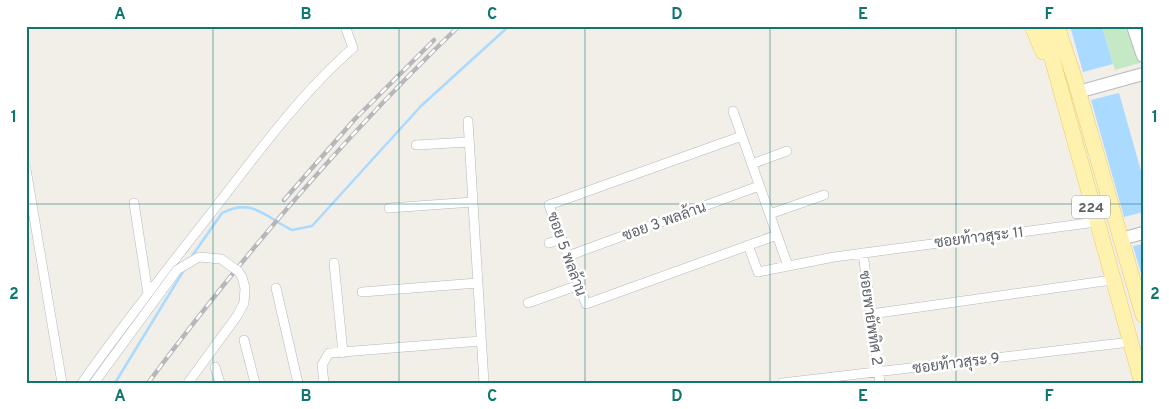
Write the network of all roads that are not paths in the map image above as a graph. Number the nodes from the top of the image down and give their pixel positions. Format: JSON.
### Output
{"nodes":[{"id":1,"x":345,"y":26,"type":"edge"},
{"id":2,"x":1066,"y":26,"type":"edge"},
{"id":3,"x":1133,"y":26,"type":"edge"},
{"id":4,"x":1047,"y":27,"type":"edge"},
{"id":5,"x":1143,"y":56,"type":"edge"},
{"id":6,"x":1143,"y":74,"type":"edge"},
{"id":7,"x":1077,"y":86,"type":"junction"},
{"id":8,"x":734,"y":112,"type":"dead end"},
{"id":9,"x":468,"y":121,"type":"dead end"},
{"id":10,"x":742,"y":136,"type":"junction"},
{"id":11,"x":469,"y":142,"type":"junction"},
{"id":12,"x":416,"y":145,"type":"dead end"},
{"id":13,"x":787,"y":151,"type":"dead end"},
{"id":14,"x":752,"y":164,"type":"junction"},
{"id":15,"x":26,"y":169,"type":"edge"},
{"id":16,"x":760,"y":186,"type":"junction"},
{"id":17,"x":824,"y":195,"type":"dead end"},
{"id":18,"x":473,"y":202,"type":"junction"},
{"id":19,"x":134,"y":203,"type":"dead end"},
{"id":20,"x":389,"y":208,"type":"dead end"},
{"id":21,"x":770,"y":214,"type":"junction"},
{"id":22,"x":1096,"y":222,"type":"junction"},
{"id":23,"x":1143,"y":233,"type":"edge"},
{"id":24,"x":777,"y":235,"type":"junction"},
{"id":25,"x":562,"y":239,"type":"junction"},
{"id":26,"x":1121,"y":239,"type":"junction"},
{"id":27,"x":549,"y":243,"type":"dead end"},
{"id":28,"x":748,"y":245,"type":"junction"},
{"id":29,"x":862,"y":253,"type":"junction"},
{"id":30,"x":568,"y":256,"type":"junction"},
{"id":31,"x":334,"y":263,"type":"dead end"},
{"id":32,"x":788,"y":266,"type":"junction"},
{"id":33,"x":1112,"y":280,"type":"junction"},
{"id":34,"x":477,"y":283,"type":"junction"},
{"id":35,"x":579,"y":285,"type":"junction"},
{"id":36,"x":276,"y":288,"type":"dead end"},
{"id":37,"x":362,"y":292,"type":"dead end"},
{"id":38,"x":148,"y":294,"type":"junction"},
{"id":39,"x":528,"y":303,"type":"dead end"},
{"id":40,"x":871,"y":314,"type":"junction"},
{"id":41,"x":1143,"y":315,"type":"edge"},
{"id":42,"x":244,"y":340,"type":"dead end"},
{"id":43,"x":481,"y":341,"type":"junction"},
{"id":44,"x":1130,"y":342,"type":"junction"},
{"id":45,"x":343,"y":353,"type":"junction"},
{"id":46,"x":215,"y":367,"type":"dead end"},
{"id":47,"x":879,"y":373,"type":"junction"},
{"id":48,"x":62,"y":383,"type":"edge"},
{"id":49,"x":82,"y":383,"type":"edge"},
{"id":50,"x":94,"y":383,"type":"edge"},
{"id":51,"x":188,"y":383,"type":"edge"},
{"id":52,"x":220,"y":383,"type":"edge"},
{"id":53,"x":255,"y":383,"type":"edge"},
{"id":54,"x":298,"y":383,"type":"edge"},
{"id":55,"x":324,"y":383,"type":"edge"},
{"id":56,"x":484,"y":383,"type":"edge"},
{"id":57,"x":782,"y":383,"type":"edge"},
{"id":58,"x":880,"y":383,"type":"edge"},
{"id":59,"x":1142,"y":383,"type":"edge"}],
"edges":[{"from":1,"to":38,"type":"street"},
{"from":2,"to":7,"type":"main road"},
{"from":3,"to":5,"type":"street"},
{"from":4,"to":7,"type":"main road"},
{"from":4,"to":22,"type":"main road","number":"224"},
{"from":6,"to":7,"type":"street"},
{"from":7,"to":26,"type":"main road"},
{"from":8,"to":10,"type":"street"},
{"from":9,"to":11,"type":"street"},
{"from":10,"to":14,"type":"street"},
{"from":10,"to":25,"type":"street","name":"ซอย 5 พลล้าน"},
{"from":11,"to":12,"type":"street"},
{"from":11,"to":18,"type":"street"},
{"from":13,"to":14,"type":"street"},
{"from":14,"to":16,"type":"street"},
{"from":15,"to":48,"type":"street"},
{"from":16,"to":21,"type":"street"},
{"from":16,"to":30,"type":"street","name":"ซอย 3 พลล้าน"},
{"from":17,"to":21,"type":"street"},
{"from":18,"to":20,"type":"street"},
{"from":18,"to":34,"type":"street"},
{"from":19,"to":38,"type":"street"},
{"from":21,"to":24,"type":"street"},
{"from":22,"to":29,"type":"street","name":"ซอยท้าวสุระ 11"},
{"from":22,"to":33,"type":"main road","number":"224"},
{"from":23,"to":26,"type":"street"},
{"from":24,"to":28,"type":"street","name":"ซอย 5 พลล้าน"},
{"from":24,"to":32,"type":"street"},
{"from":25,"to":27,"type":"street"},
{"from":25,"to":30,"type":"street","name":"ซอย 5 พลล้าน"},
{"from":26,"to":41,"type":"main road"},
{"from":28,"to":32,"type":"street","name":"ซอยท้าวสุระ 11"},
{"from":28,"to":35,"type":"street","name":"ซอย 5 พลล้าน"},
{"from":29,"to":32,"type":"street","name":"ซอยท้าวสุระ 11"},
{"from":29,"to":40,"type":"street","name":"ซอยพายัพทิศ 2"},
{"from":30,"to":35,"type":"street","name":"ซอย 5 พลล้าน"},
{"from":31,"to":45,"type":"street"},
{"from":33,"to":40,"type":"street"},
{"from":33,"to":44,"type":"main road","number":"224"},
{"from":34,"to":37,"type":"street"},
{"from":34,"to":43,"type":"street"},
{"from":35,"to":39,"type":"street"},
{"from":36,"to":54,"type":"street"},
{"from":38,"to":49,"type":"street"},
{"from":40,"to":47,"type":"street","name":"ซอยพายัพทิศ 2"},
{"from":42,"to":53,"type":"street"},
{"from":43,"to":45,"type":"street"},
{"from":43,"to":56,"type":"street"},
{"from":44,"to":47,"type":"street","name":"ซอยท้าวสุระ 9"},
{"from":44,"to":59,"type":"main road","number":"224"},
{"from":45,"to":55,"type":"street"},
{"from":46,"to":52,"type":"street"},
{"from":47,"to":57,"type":"street","name":"ซอยท้าวสุระ 9"},
{"from":47,"to":58,"type":"street","name":"ซอยพายัพทิศ 2"},
{"from":50,"to":51,"type":"street","bridge":true}]}
